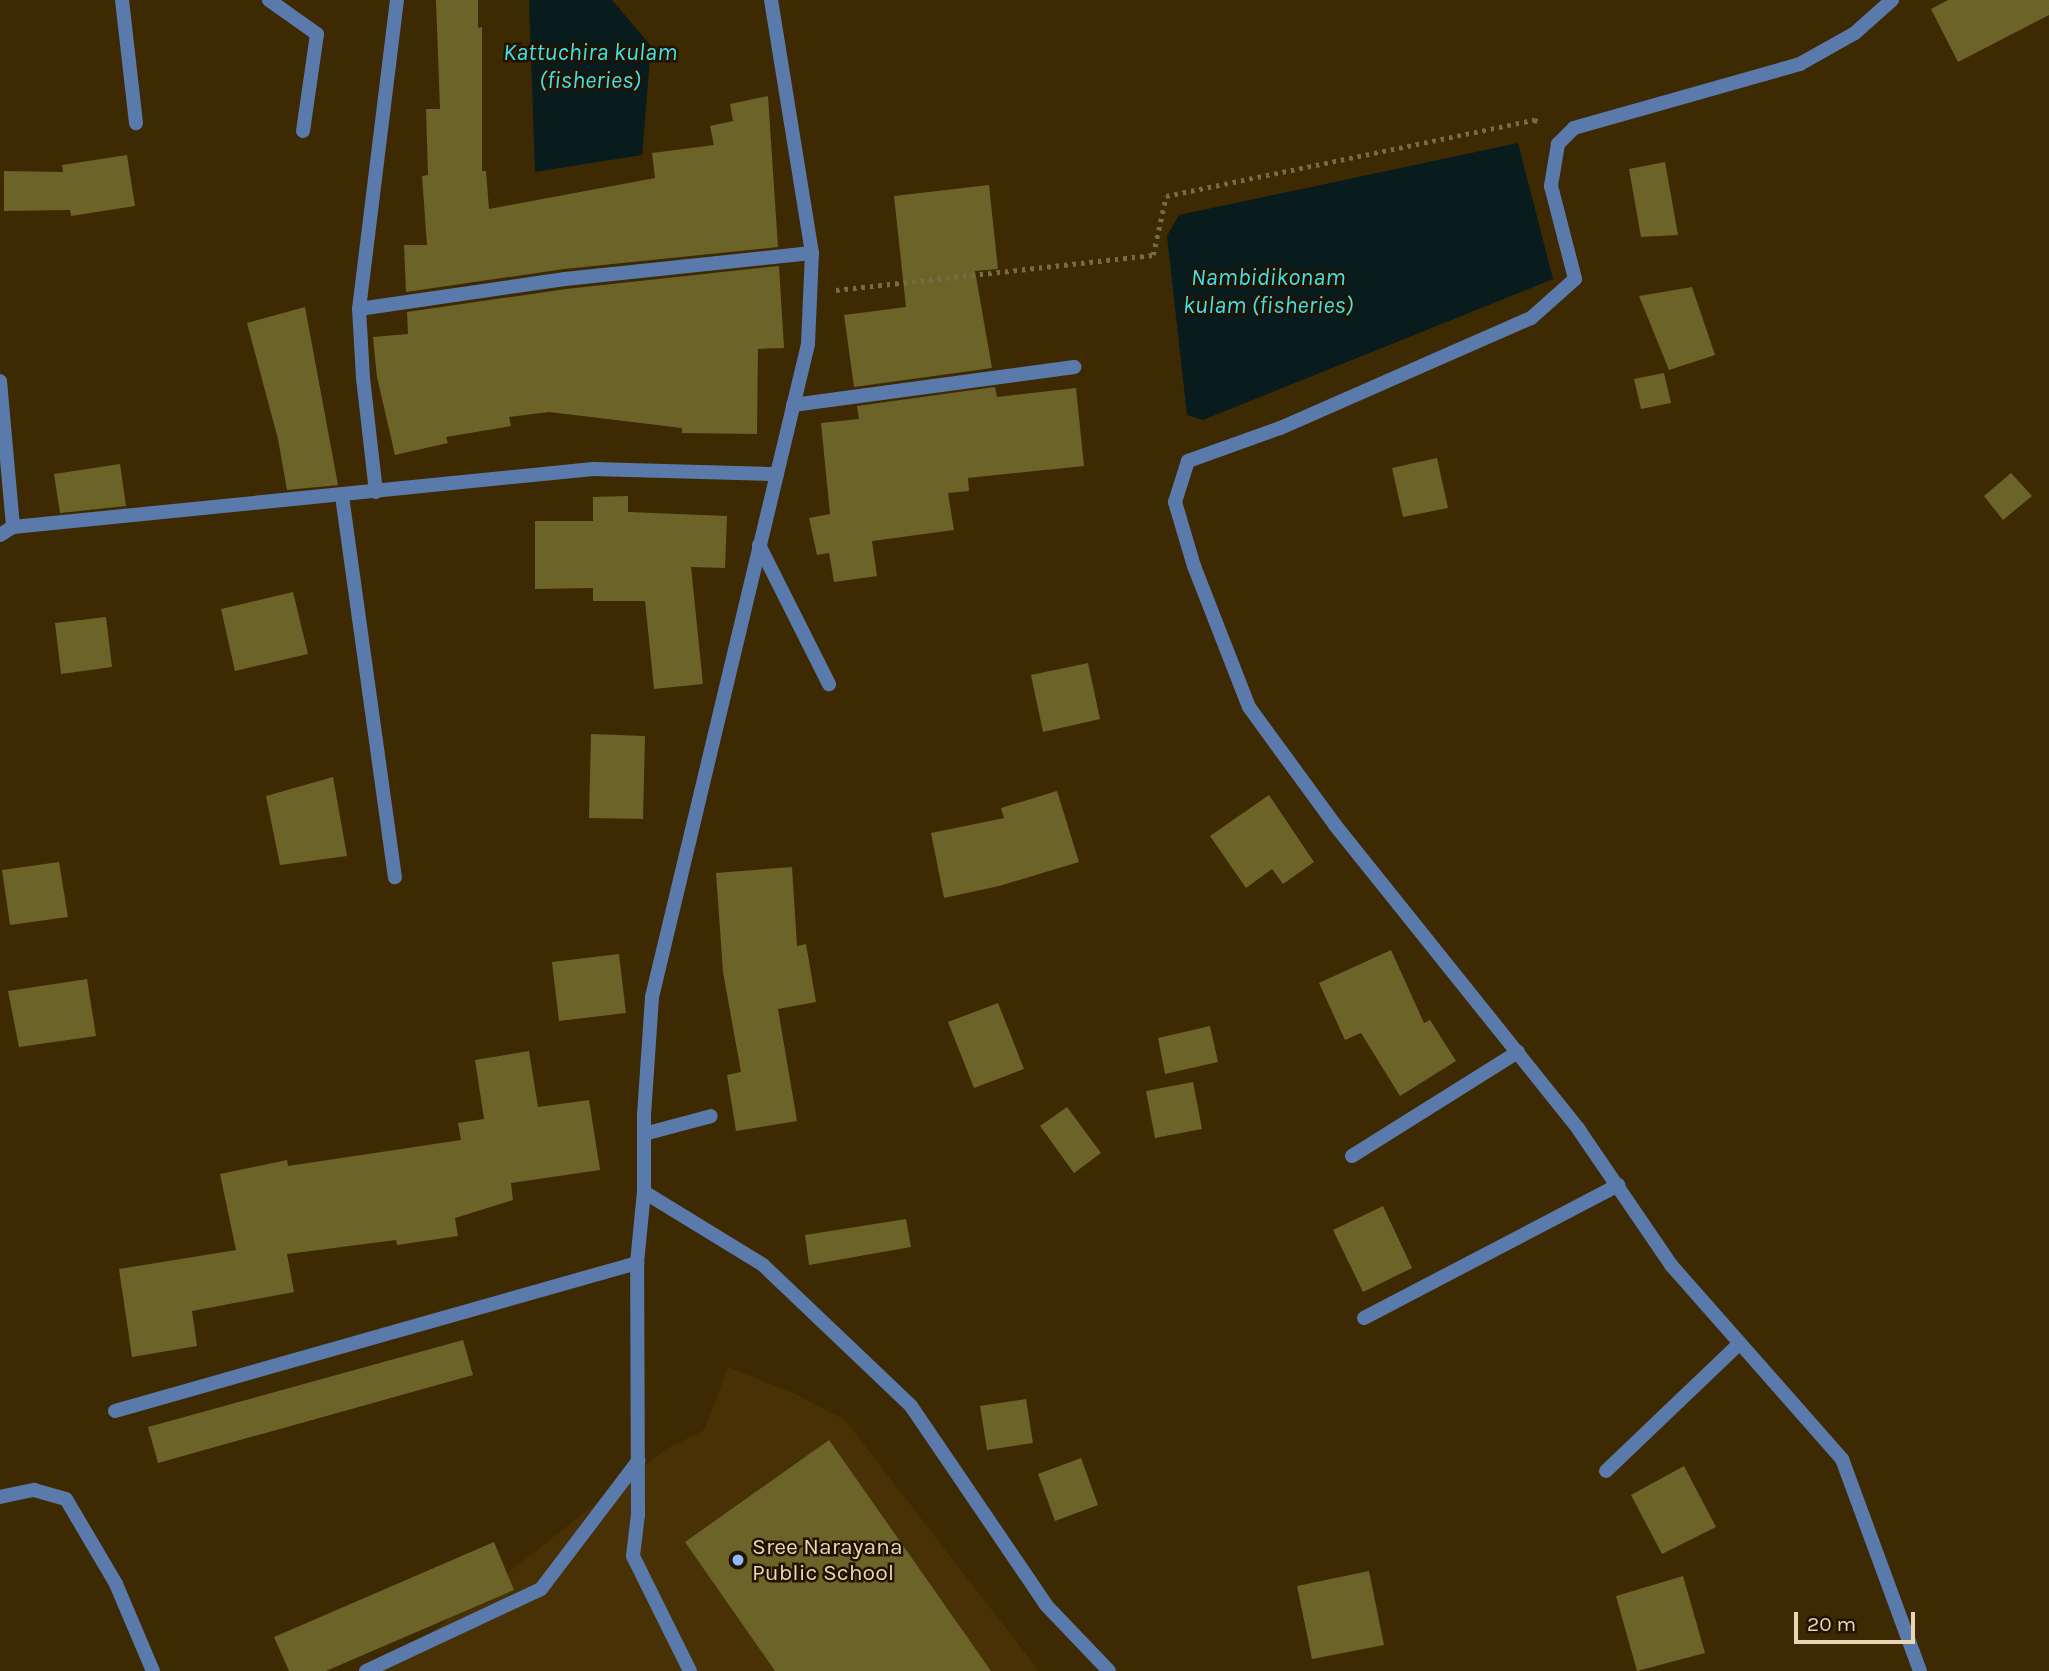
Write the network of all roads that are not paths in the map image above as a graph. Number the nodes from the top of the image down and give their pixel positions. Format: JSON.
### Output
{"nodes":[{"id":1,"x":122,"y":0,"type":"edge"},
{"id":2,"x":269,"y":0,"type":"edge"},
{"id":3,"x":397,"y":0,"type":"edge"},
{"id":4,"x":771,"y":0,"type":"edge"},
{"id":5,"x":1892,"y":0,"type":"edge"},
{"id":6,"x":136,"y":123,"type":"dead end"},
{"id":7,"x":303,"y":131,"type":"dead end"},
{"id":8,"x":812,"y":253,"type":"junction"},
{"id":9,"x":359,"y":309,"type":"junction"},
{"id":10,"x":1074,"y":366,"type":"dead end"},
{"id":11,"x":0,"y":382,"type":"edge"},
{"id":12,"x":793,"y":405,"type":"junction"},
{"id":13,"x":777,"y":474,"type":"junction"},
{"id":14,"x":376,"y":492,"type":"junction"},
{"id":15,"x":342,"y":496,"type":"junction"},
{"id":16,"x":7,"y":531,"type":"edge"},
{"id":17,"x":759,"y":545,"type":"junction"},
{"id":18,"x":829,"y":684,"type":"dead end"},
{"id":19,"x":395,"y":877,"type":"dead end"},
{"id":20,"x":1518,"y":1052,"type":"junction"},
{"id":21,"x":711,"y":1116,"type":"dead end"},
{"id":22,"x":644,"y":1134,"type":"junction"},
{"id":23,"x":1352,"y":1156,"type":"dead end"},
{"id":24,"x":1618,"y":1185,"type":"junction"},
{"id":25,"x":644,"y":1192,"type":"junction"},
{"id":26,"x":637,"y":1264,"type":"junction"},
{"id":27,"x":1364,"y":1318,"type":"dead end"},
{"id":28,"x":1740,"y":1343,"type":"junction"},
{"id":29,"x":116,"y":1410,"type":"dead end"},
{"id":30,"x":638,"y":1461,"type":"junction"},
{"id":31,"x":1606,"y":1472,"type":"dead end"},
{"id":32,"x":0,"y":1497,"type":"edge"},
{"id":33,"x":153,"y":1671,"type":"edge"},
{"id":34,"x":366,"y":1671,"type":"edge"},
{"id":35,"x":690,"y":1671,"type":"edge"},
{"id":36,"x":1109,"y":1671,"type":"edge"},
{"id":37,"x":1920,"y":1671,"type":"edge"}],
"edges":[{"from":1,"to":6,"type":"street"},
{"from":2,"to":7,"type":"street"},
{"from":3,"to":9,"type":"street"},
{"from":4,"to":8,"type":"street"},
{"from":5,"to":20,"type":"street"},
{"from":8,"to":9,"type":"street"},
{"from":8,"to":12,"type":"street"},
{"from":9,"to":14,"type":"street"},
{"from":10,"to":12,"type":"street"},
{"from":11,"to":16,"type":"street"},
{"from":12,"to":13,"type":"street"},
{"from":13,"to":14,"type":"street"},
{"from":13,"to":17,"type":"street"},
{"from":14,"to":15,"type":"street"},
{"from":15,"to":16,"type":"street"},
{"from":15,"to":19,"type":"street"},
{"from":17,"to":18,"type":"street"},
{"from":17,"to":22,"type":"street"},
{"from":20,"to":23,"type":"street"},
{"from":20,"to":24,"type":"street"},
{"from":21,"to":22,"type":"street"},
{"from":22,"to":25,"type":"street"},
{"from":24,"to":27,"type":"street"},
{"from":24,"to":28,"type":"street"},
{"from":25,"to":26,"type":"street"},
{"from":25,"to":36,"type":"street"},
{"from":26,"to":29,"type":"street"},
{"from":26,"to":30,"type":"street"},
{"from":28,"to":31,"type":"street"},
{"from":28,"to":37,"type":"street"},
{"from":30,"to":34,"type":"street"},
{"from":30,"to":35,"type":"street"},
{"from":32,"to":33,"type":"street"}]}
